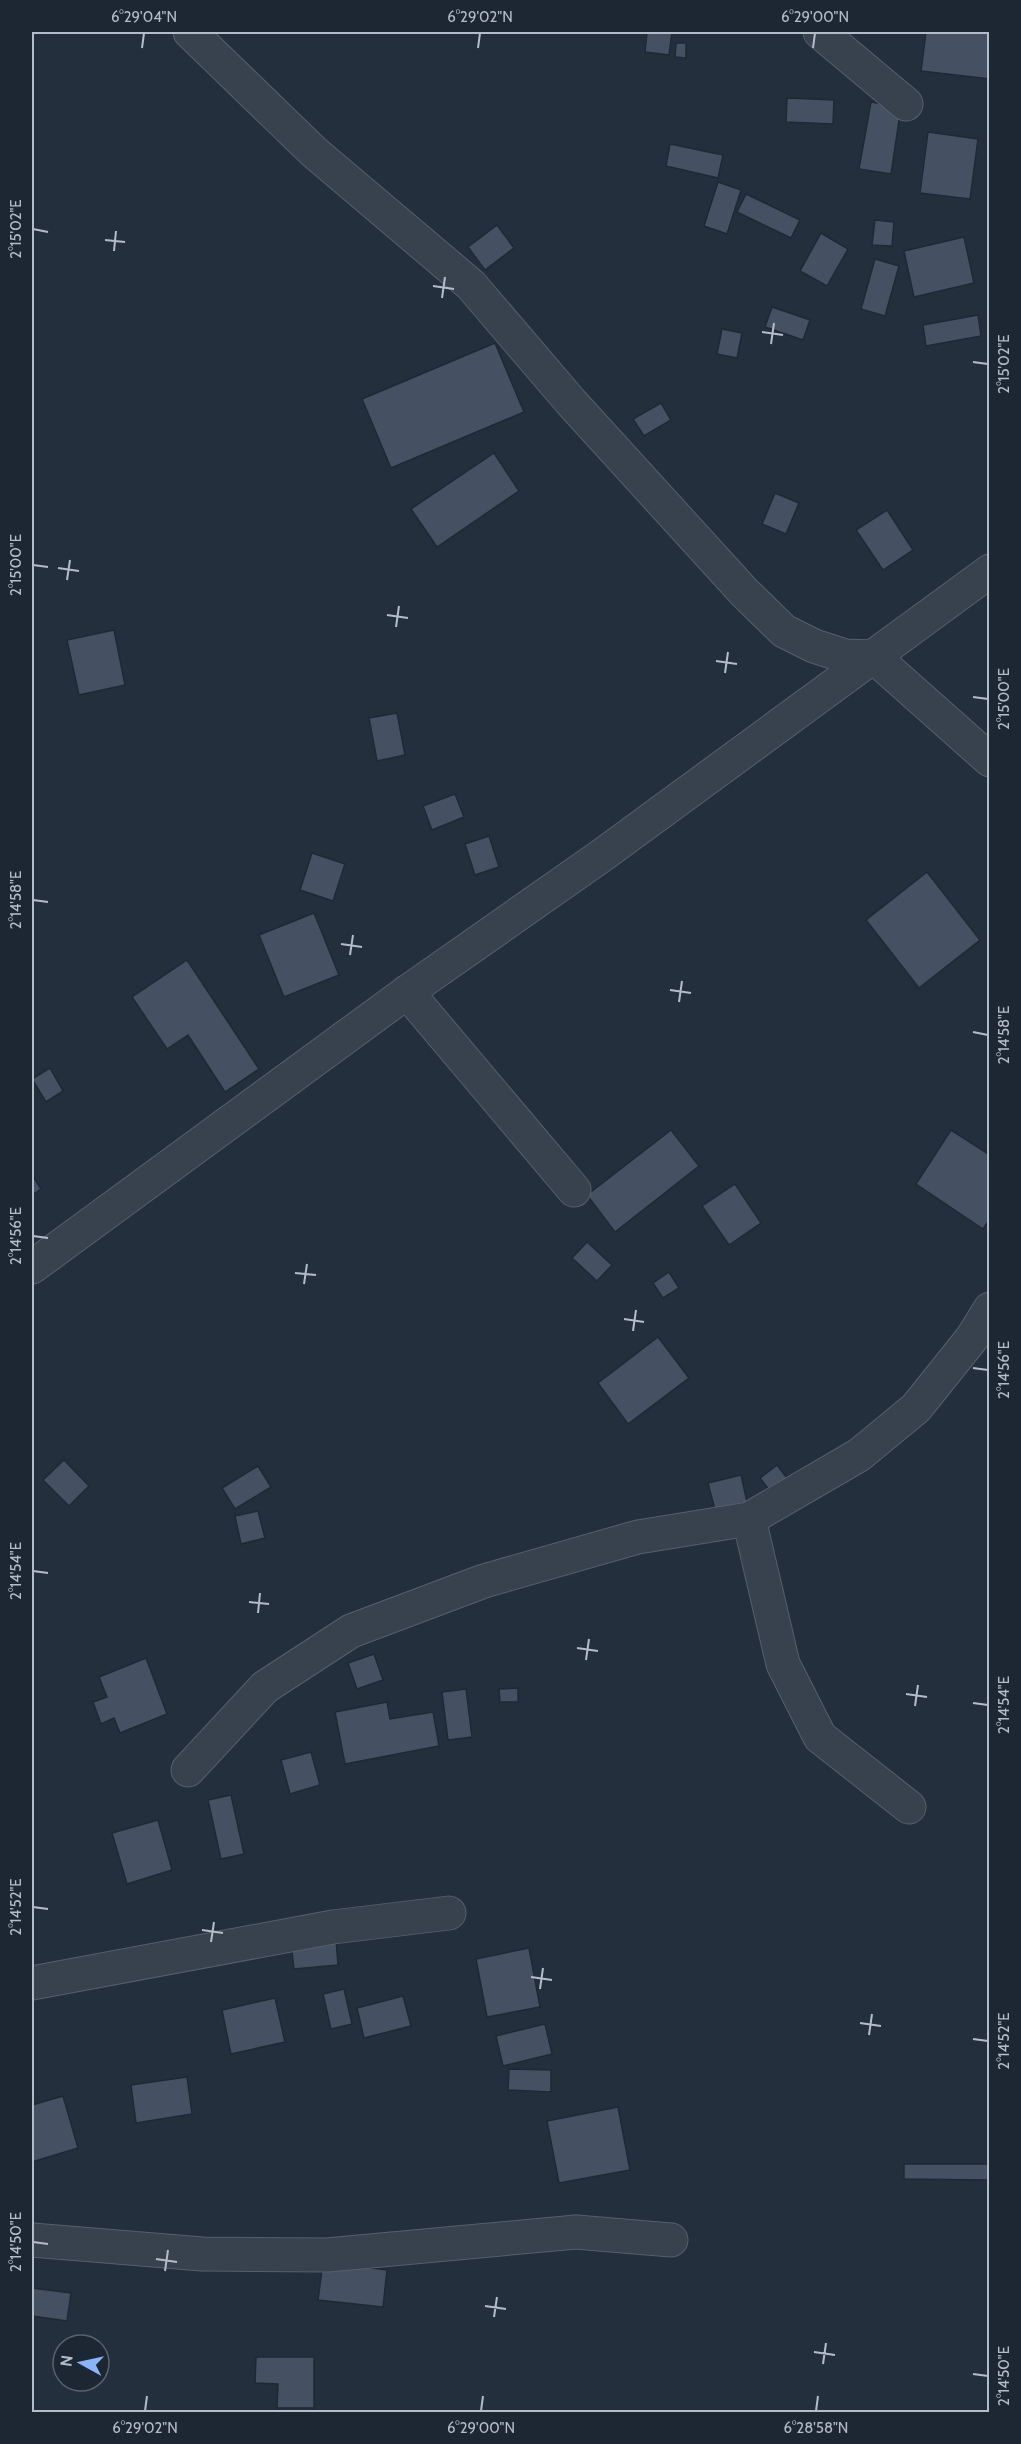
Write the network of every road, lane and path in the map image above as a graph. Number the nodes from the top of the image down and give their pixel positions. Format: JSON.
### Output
{"nodes":[{"id":1,"x":190,"y":32,"type":"edge"},
{"id":2,"x":820,"y":32,"type":"edge"},
{"id":3,"x":906,"y":104,"type":"dead end"},
{"id":4,"x":990,"y":571,"type":"edge"},
{"id":5,"x":874,"y":657,"type":"junction"},
{"id":6,"x":990,"y":760,"type":"edge"},
{"id":7,"x":407,"y":992,"type":"junction"},
{"id":8,"x":574,"y":1190,"type":"dead end"},
{"id":9,"x":32,"y":1267,"type":"edge"},
{"id":10,"x":990,"y":1309,"type":"edge"},
{"id":11,"x":749,"y":1519,"type":"junction"},
{"id":12,"x":188,"y":1770,"type":"dead end"},
{"id":13,"x":909,"y":1807,"type":"dead end"},
{"id":14,"x":449,"y":1913,"type":"dead end"},
{"id":15,"x":32,"y":1983,"type":"edge"},
{"id":16,"x":32,"y":2240,"type":"edge"},
{"id":17,"x":671,"y":2240,"type":"dead end"}],
"edges":[{"from":1,"to":5,"type":"street"},
{"from":2,"to":3,"type":"street"},
{"from":4,"to":5,"type":"street"},
{"from":5,"to":6,"type":"street"},
{"from":5,"to":7,"type":"street"},
{"from":7,"to":8,"type":"street"},
{"from":7,"to":9,"type":"street"},
{"from":10,"to":11,"type":"street"},
{"from":11,"to":12,"type":"street"},
{"from":11,"to":13,"type":"street"},
{"from":14,"to":15,"type":"street"},
{"from":16,"to":17,"type":"street"}]}
